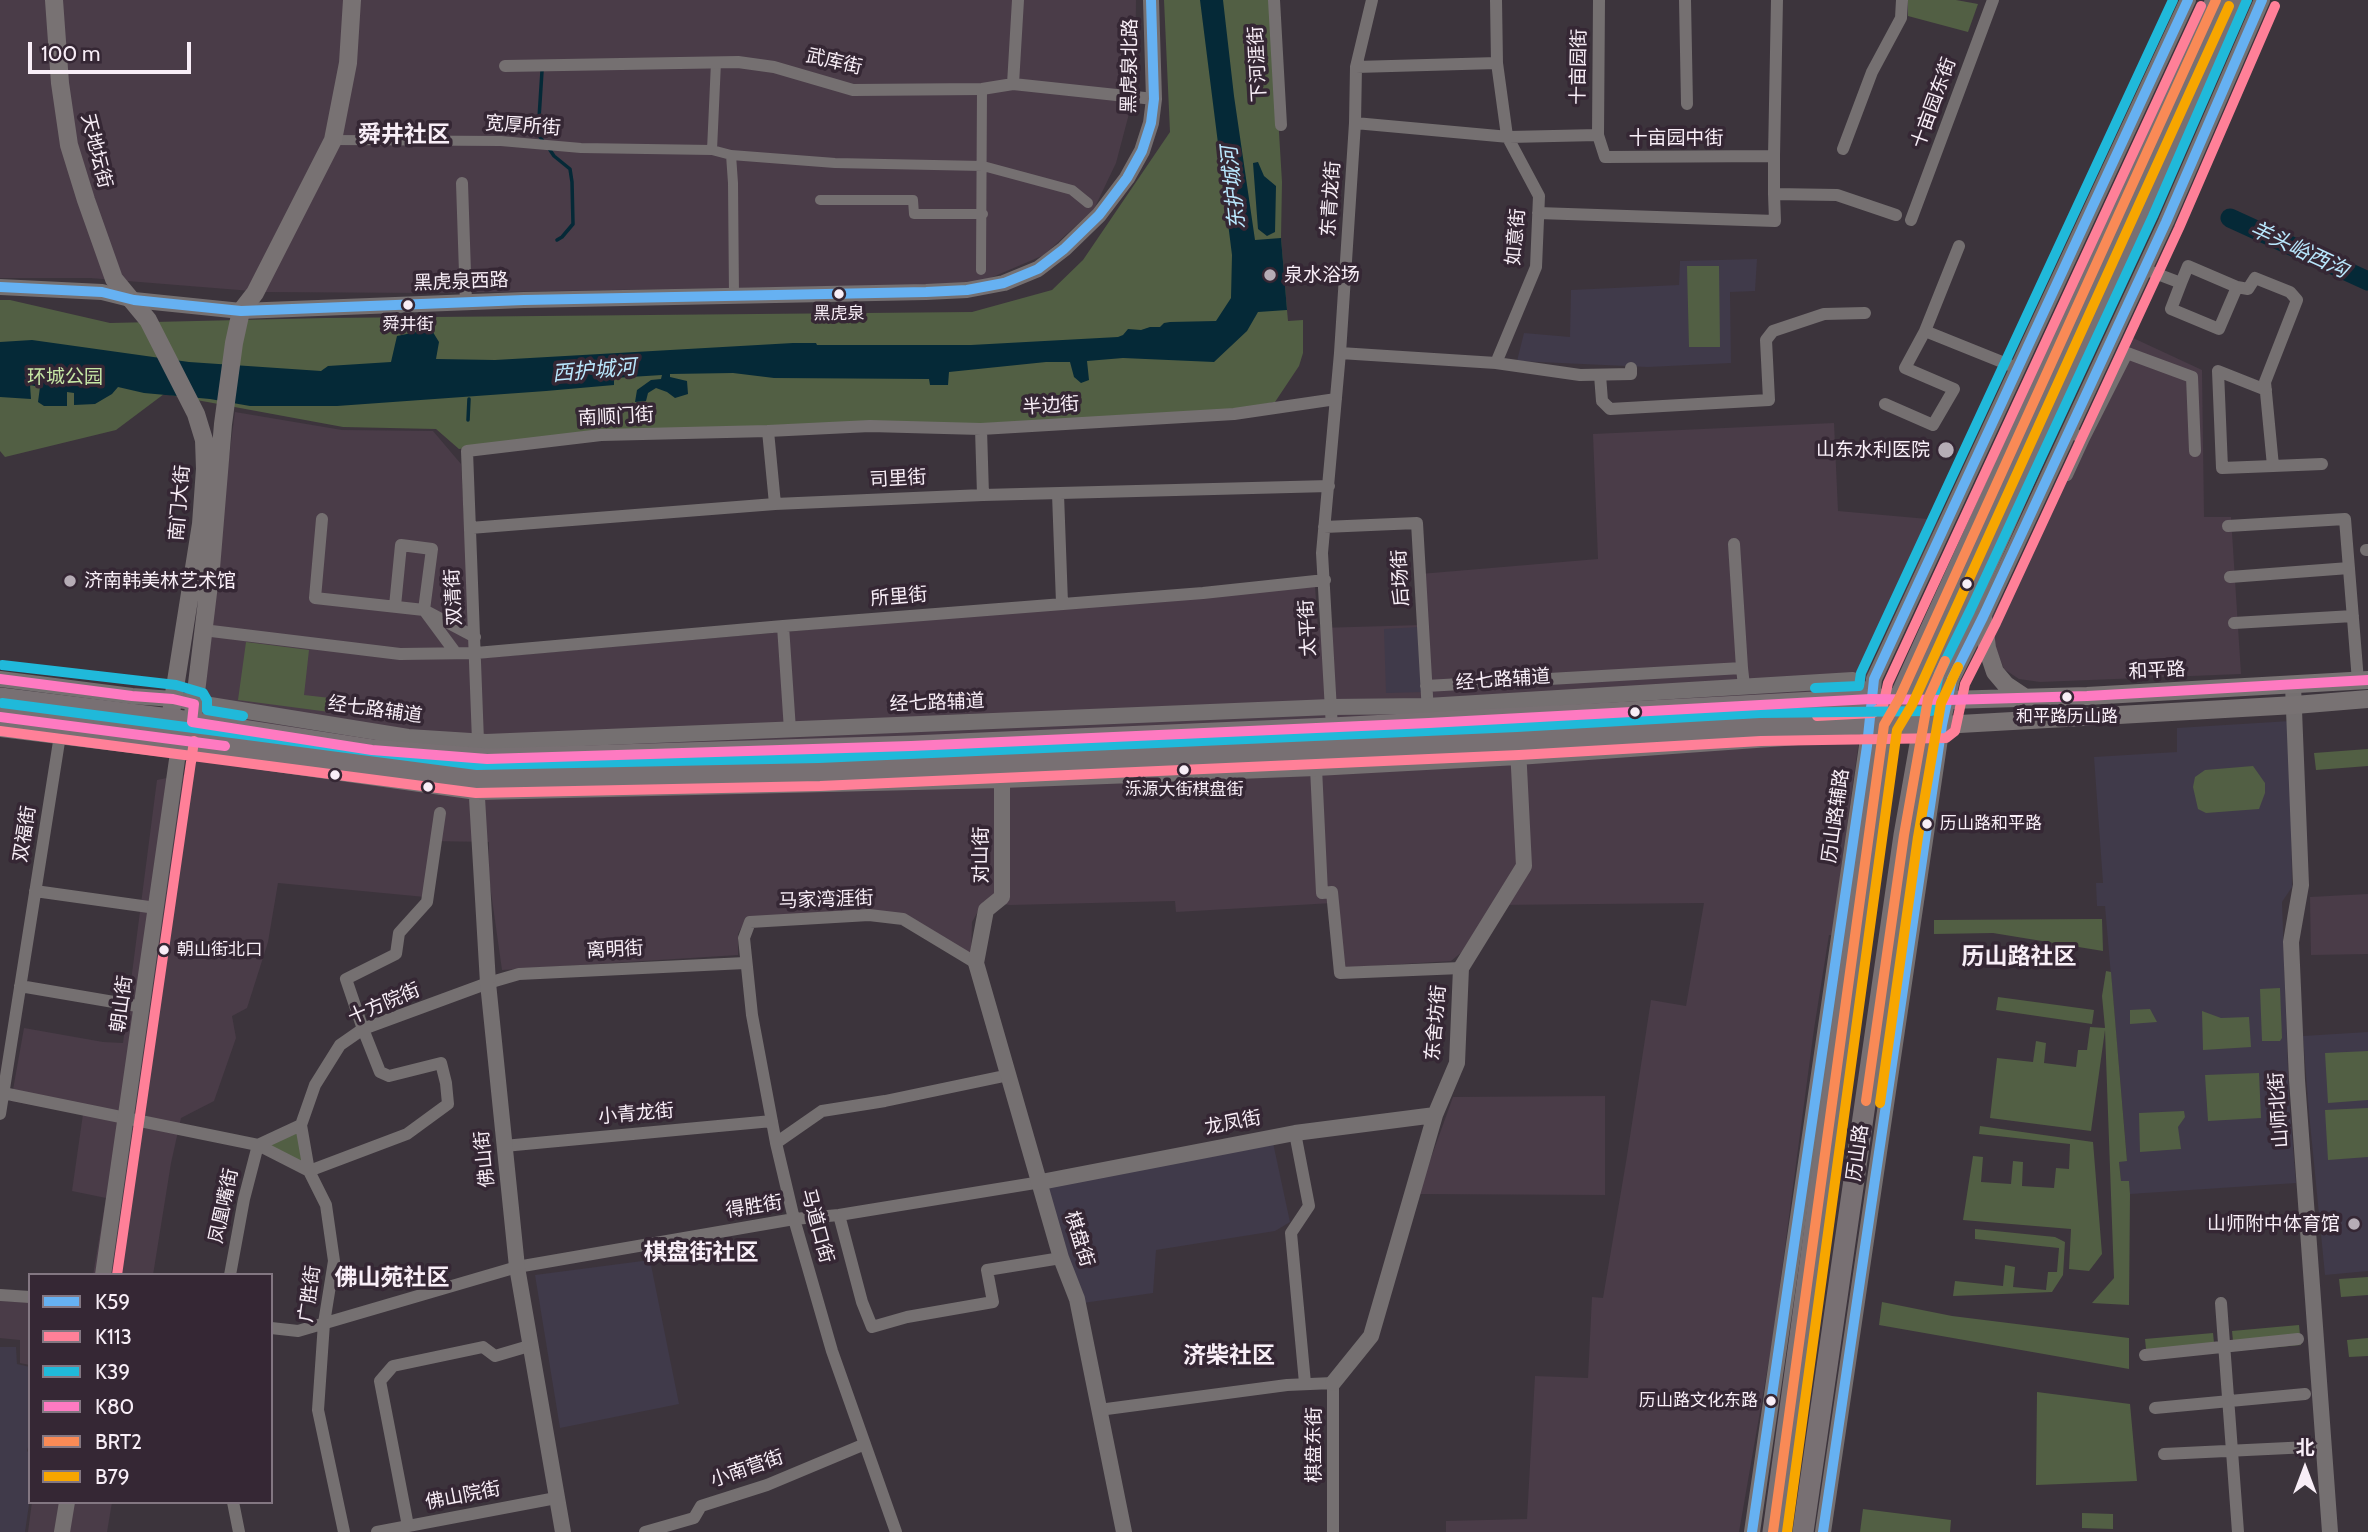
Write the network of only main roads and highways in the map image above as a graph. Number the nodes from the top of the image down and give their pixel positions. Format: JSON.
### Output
{"nodes":[{"id":1,"x":54,"y":0,"type":"edge"},
{"id":2,"x":352,"y":0,"type":"edge"},
{"id":3,"x":2216,"y":0,"type":"edge"},
{"id":4,"x":2236,"y":0,"type":"edge"},
{"id":5,"x":134,"y":300,"type":"joint"},
{"id":6,"x":1983,"y":617,"type":"road end"},
{"id":7,"x":2363,"y":680,"type":"edge"},
{"id":8,"x":2024,"y":697,"type":"junction"},
{"id":9,"x":0,"y":698,"type":"edge"},
{"id":10,"x":1899,"y":699,"type":"junction"},
{"id":11,"x":1938,"y":699,"type":"junction"},
{"id":12,"x":2368,"y":699,"type":"edge"},
{"id":13,"x":0,"y":717,"type":"edge"},
{"id":14,"x":181,"y":722,"type":"junction"},
{"id":15,"x":1876,"y":724,"type":"junction"},
{"id":16,"x":1933,"y":725,"type":"junction"},
{"id":17,"x":1773,"y":1532,"type":"edge"},
{"id":18,"x":1803,"y":1532,"type":"edge"}],
"edges":[{"from":1,"to":5,"type":"main road","name":"天地坛街"},
{"from":2,"to":14,"type":"main road","name":"南门大街"},
{"from":3,"to":10,"type":"main road","name":"历山路"},
{"from":4,"to":11,"type":"main road","name":"历山路"},
{"from":5,"to":14,"type":"main road","name":"南门大街"},
{"from":6,"to":8,"type":"main road"},
{"from":7,"to":8,"type":"main road","name":"和平路"},
{"from":8,"to":11,"type":"main road","name":"和平路"},
{"from":9,"to":14,"type":"main road"},
{"from":10,"to":11,"type":"main road"},
{"from":10,"to":14,"type":"main road"},
{"from":10,"to":15,"type":"main road","name":"历山路"},
{"from":11,"to":16,"type":"main road","name":"历山路"},
{"from":12,"to":16,"type":"main road"},
{"from":13,"to":14,"type":"main road"},
{"from":14,"to":15,"type":"main road"},
{"from":15,"to":16,"type":"main road"},
{"from":15,"to":17,"type":"main road","name":"历山路"},
{"from":16,"to":18,"type":"main road","name":"历山路"}]}
